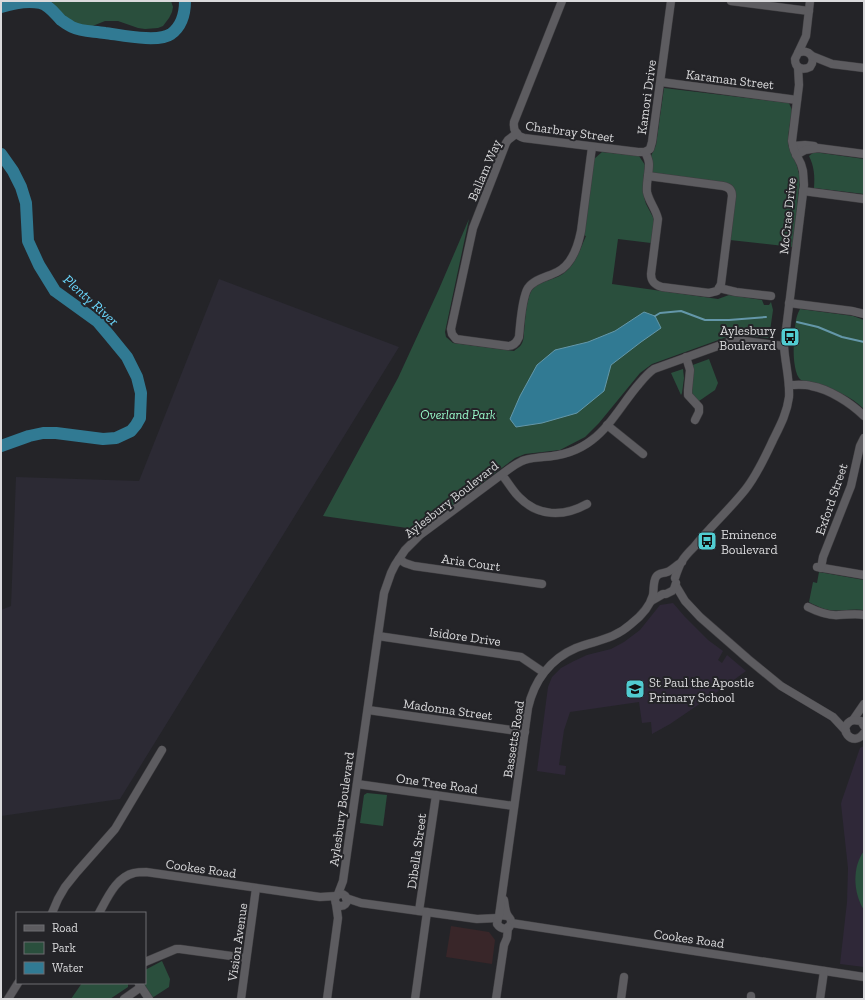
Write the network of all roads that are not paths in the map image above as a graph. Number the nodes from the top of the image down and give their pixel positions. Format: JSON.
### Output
{"nodes":[{"id":1,"x":562,"y":1,"type":"edge"},
{"id":2,"x":671,"y":1,"type":"edge"},
{"id":3,"x":731,"y":1,"type":"edge"},
{"id":4,"x":810,"y":1,"type":"edge"},
{"id":5,"x":809,"y":11,"type":"junction"},
{"id":6,"x":806,"y":36,"type":"junction"},
{"id":7,"x":798,"y":53,"type":"junction"},
{"id":8,"x":812,"y":56,"type":"junction"},
{"id":9,"x":832,"y":64,"type":"junction"},
{"id":10,"x":798,"y":68,"type":"junction"},
{"id":11,"x":809,"y":68,"type":"junction"},
{"id":12,"x":864,"y":68,"type":"edge"},
{"id":13,"x":661,"y":82,"type":"junction"},
{"id":14,"x":799,"y":85,"type":"junction"},
{"id":15,"x":797,"y":100,"type":"junction"},
{"id":16,"x":517,"y":133,"type":"junction"},
{"id":17,"x":793,"y":146,"type":"junction"},
{"id":18,"x":592,"y":147,"type":"junction"},
{"id":19,"x":818,"y":148,"type":"junction"},
{"id":20,"x":645,"y":152,"type":"junction"},
{"id":21,"x":864,"y":154,"type":"edge"},
{"id":22,"x":796,"y":155,"type":"junction"},
{"id":23,"x":648,"y":176,"type":"junction"},
{"id":24,"x":803,"y":191,"type":"junction"},
{"id":25,"x":864,"y":199,"type":"edge"},
{"id":26,"x":719,"y":288,"type":"junction"},
{"id":27,"x":771,"y":296,"type":"dead end"},
{"id":28,"x":789,"y":303,"type":"junction"},
{"id":29,"x":864,"y":314,"type":"edge"},
{"id":30,"x":784,"y":346,"type":"junction"},
{"id":31,"x":686,"y":358,"type":"junction"},
{"id":32,"x":789,"y":385,"type":"junction"},
{"id":33,"x":864,"y":416,"type":"edge"},
{"id":34,"x":694,"y":420,"type":"dead end"},
{"id":35,"x":607,"y":425,"type":"junction"},
{"id":36,"x":864,"y":438,"type":"edge"},
{"id":37,"x":643,"y":454,"type":"dead end"},
{"id":38,"x":502,"y":475,"type":"junction"},
{"id":39,"x":587,"y":504,"type":"dead end"},
{"id":40,"x":399,"y":559,"type":"junction"},
{"id":41,"x":682,"y":561,"type":"junction"},
{"id":42,"x":667,"y":572,"type":"junction"},
{"id":43,"x":864,"y":576,"type":"edge"},
{"id":44,"x":675,"y":582,"type":"junction"},
{"id":45,"x":542,"y":584,"type":"dead end"},
{"id":46,"x":654,"y":586,"type":"junction"},
{"id":47,"x":666,"y":594,"type":"junction"},
{"id":48,"x":651,"y":601,"type":"junction"},
{"id":49,"x":684,"y":601,"type":"junction"},
{"id":50,"x":808,"y":607,"type":"dead end"},
{"id":51,"x":864,"y":615,"type":"edge"},
{"id":52,"x":378,"y":636,"type":"junction"},
{"id":53,"x":543,"y":672,"type":"junction"},
{"id":54,"x":864,"y":704,"type":"edge"},
{"id":55,"x":368,"y":710,"type":"junction"},
{"id":56,"x":832,"y":717,"type":"junction"},
{"id":57,"x":851,"y":721,"type":"junction"},
{"id":58,"x":863,"y":724,"type":"edge"},
{"id":59,"x":846,"y":731,"type":"junction"},
{"id":60,"x":525,"y":732,"type":"junction"},
{"id":61,"x":863,"y":736,"type":"edge"},
{"id":62,"x":162,"y":750,"type":"dead end"},
{"id":63,"x":357,"y":784,"type":"junction"},
{"id":64,"x":436,"y":795,"type":"junction"},
{"id":65,"x":514,"y":806,"type":"junction"},
{"id":66,"x":256,"y":888,"type":"junction"},
{"id":67,"x":341,"y":900,"type":"junction"},
{"id":68,"x":52,"y":912,"type":"edge"},
{"id":69,"x":100,"y":912,"type":"edge"},
{"id":70,"x":423,"y":912,"type":"junction"},
{"id":71,"x":503,"y":922,"type":"junction"},
{"id":72,"x":246,"y":958,"type":"junction"},
{"id":73,"x":146,"y":962,"type":"edge"},
{"id":74,"x":824,"y":971,"type":"junction"},
{"id":75,"x":864,"y":977,"type":"edge"},
{"id":76,"x":624,"y":978,"type":"dead end"},
{"id":77,"x":17,"y":984,"type":"edge"},
{"id":78,"x":140,"y":985,"type":"edge"},
{"id":79,"x":8,"y":999,"type":"edge"},
{"id":80,"x":124,"y":999,"type":"edge"},
{"id":81,"x":149,"y":999,"type":"edge"},
{"id":82,"x":240,"y":999,"type":"edge"},
{"id":83,"x":327,"y":999,"type":"edge"},
{"id":84,"x":415,"y":999,"type":"edge"},
{"id":85,"x":496,"y":999,"type":"edge"},
{"id":86,"x":621,"y":999,"type":"edge"},
{"id":87,"x":820,"y":999,"type":"edge"}],
"edges":[{"from":1,"to":16,"type":"street","name":"Ballam Way"},
{"from":2,"to":13,"type":"street","name":"Kamori Drive"},
{"from":3,"to":5,"type":"street"},
{"from":4,"to":5,"type":"street"},
{"from":5,"to":6,"type":"street"},
{"from":6,"to":7,"type":"street"},
{"from":6,"to":8,"type":"street"},
{"from":7,"to":8,"type":"street"},
{"from":7,"to":10,"type":"street"},
{"from":8,"to":9,"type":"street"},
{"from":8,"to":11,"type":"street"},
{"from":9,"to":11,"type":"street"},
{"from":9,"to":12,"type":"street"},
{"from":10,"to":11,"type":"street"},
{"from":10,"to":14,"type":"street","name":"McCrae Drive"},
{"from":11,"to":14,"type":"street","name":"McCrae Drive"},
{"from":13,"to":15,"type":"street","name":"Karaman Street"},
{"from":13,"to":20,"type":"street","name":"Kamori Drive"},
{"from":14,"to":15,"type":"street","name":"McCrae Drive"},
{"from":15,"to":17,"type":"street","name":"McCrae Drive"},
{"from":16,"to":18,"type":"street","name":"Charbray Street"},
{"from":16,"to":18,"type":"street","name":"Ballam Way"},
{"from":17,"to":19,"type":"street"},
{"from":17,"to":22,"type":"street","name":"McCrae Drive"},
{"from":18,"to":20,"type":"street","name":"Charbray Street"},
{"from":19,"to":21,"type":"street"},
{"from":19,"to":22,"type":"street"},
{"from":20,"to":23,"type":"street","name":"Kamori Drive"},
{"from":22,"to":24,"type":"street","name":"McCrae Drive"},
{"from":23,"to":26,"type":"street","name":"Kamori Drive"},
{"from":23,"to":26,"type":"street"},
{"from":24,"to":25,"type":"street"},
{"from":24,"to":28,"type":"street","name":"McCrae Drive"},
{"from":26,"to":27,"type":"street","name":"Kamori Drive"},
{"from":28,"to":29,"type":"street"},
{"from":28,"to":30,"type":"street","name":"Bassetts Road"},
{"from":30,"to":31,"type":"street","name":"Aylesbury Boulevard"},
{"from":30,"to":32,"type":"street","name":"Bassetts Road"},
{"from":31,"to":34,"type":"street"},
{"from":31,"to":35,"type":"street","name":"Aylesbury Boulevard"},
{"from":32,"to":33,"type":"street"},
{"from":32,"to":41,"type":"street","name":"Bassetts Road"},
{"from":35,"to":37,"type":"street"},
{"from":35,"to":38,"type":"street","name":"Aylesbury Boulevard"},
{"from":36,"to":43,"type":"street","name":"Exford Street"},
{"from":38,"to":39,"type":"street"},
{"from":38,"to":40,"type":"street","name":"Aylesbury Boulevard"},
{"from":40,"to":45,"type":"street","name":"Aria Court"},
{"from":40,"to":52,"type":"street","name":"Aylesbury Boulevard"},
{"from":41,"to":42,"type":"street","name":"Bassetts Road"},
{"from":41,"to":44,"type":"street","name":"Bassetts Road"},
{"from":42,"to":44,"type":"street"},
{"from":42,"to":46,"type":"street","name":"Bassetts Road"},
{"from":44,"to":47,"type":"street","name":"Bassetts Road"},
{"from":44,"to":49,"type":"street"},
{"from":46,"to":47,"type":"street"},
{"from":46,"to":48,"type":"street","name":"Bassetts Road"},
{"from":47,"to":48,"type":"street","name":"Bassetts Road"},
{"from":47,"to":49,"type":"street"},
{"from":48,"to":53,"type":"street","name":"Bassetts Road"},
{"from":49,"to":56,"type":"street"},
{"from":50,"to":51,"type":"street"},
{"from":52,"to":53,"type":"street","name":"Isidore Drive"},
{"from":52,"to":55,"type":"street","name":"Aylesbury Boulevard"},
{"from":53,"to":60,"type":"street","name":"Bassetts Road"},
{"from":54,"to":57,"type":"street"},
{"from":54,"to":58,"type":"street"},
{"from":55,"to":60,"type":"street","name":"Madonna Street"},
{"from":55,"to":63,"type":"street","name":"Aylesbury Boulevard"},
{"from":56,"to":57,"type":"street"},
{"from":56,"to":59,"type":"street"},
{"from":57,"to":58,"type":"street"},
{"from":57,"to":59,"type":"street"},
{"from":59,"to":61,"type":"street"},
{"from":60,"to":65,"type":"street","name":"Bassetts Road"},
{"from":62,"to":68,"type":"street"},
{"from":63,"to":64,"type":"street","name":"One Tree Road"},
{"from":63,"to":67,"type":"street","name":"Aylesbury Boulevard"},
{"from":64,"to":65,"type":"street","name":"One Tree Road"},
{"from":64,"to":70,"type":"street","name":"Dibella Street"},
{"from":65,"to":71,"type":"street","name":"Bassetts Road"},
{"from":66,"to":67,"type":"street","name":"Cookes Road"},
{"from":66,"to":69,"type":"street","name":"Cookes Road"},
{"from":66,"to":72,"type":"street","name":"Vision Avenue"},
{"from":67,"to":70,"type":"street","name":"Cookes Road"},
{"from":67,"to":83,"type":"street","name":"Aylesbury Boulevard"},
{"from":70,"to":71,"type":"street","name":"Cookes Road"},
{"from":70,"to":84,"type":"street","name":"Dibella Street"},
{"from":71,"to":74,"type":"street","name":"Cookes Road"},
{"from":71,"to":85,"type":"street","name":"Bassetts Road"},
{"from":72,"to":73,"type":"street"},
{"from":72,"to":82,"type":"street","name":"Vision Avenue"},
{"from":74,"to":75,"type":"street","name":"Cookes Road"},
{"from":74,"to":87,"type":"street"},
{"from":76,"to":86,"type":"street"},
{"from":77,"to":79,"type":"street"},
{"from":78,"to":80,"type":"street"},
{"from":78,"to":81,"type":"street"}]}
